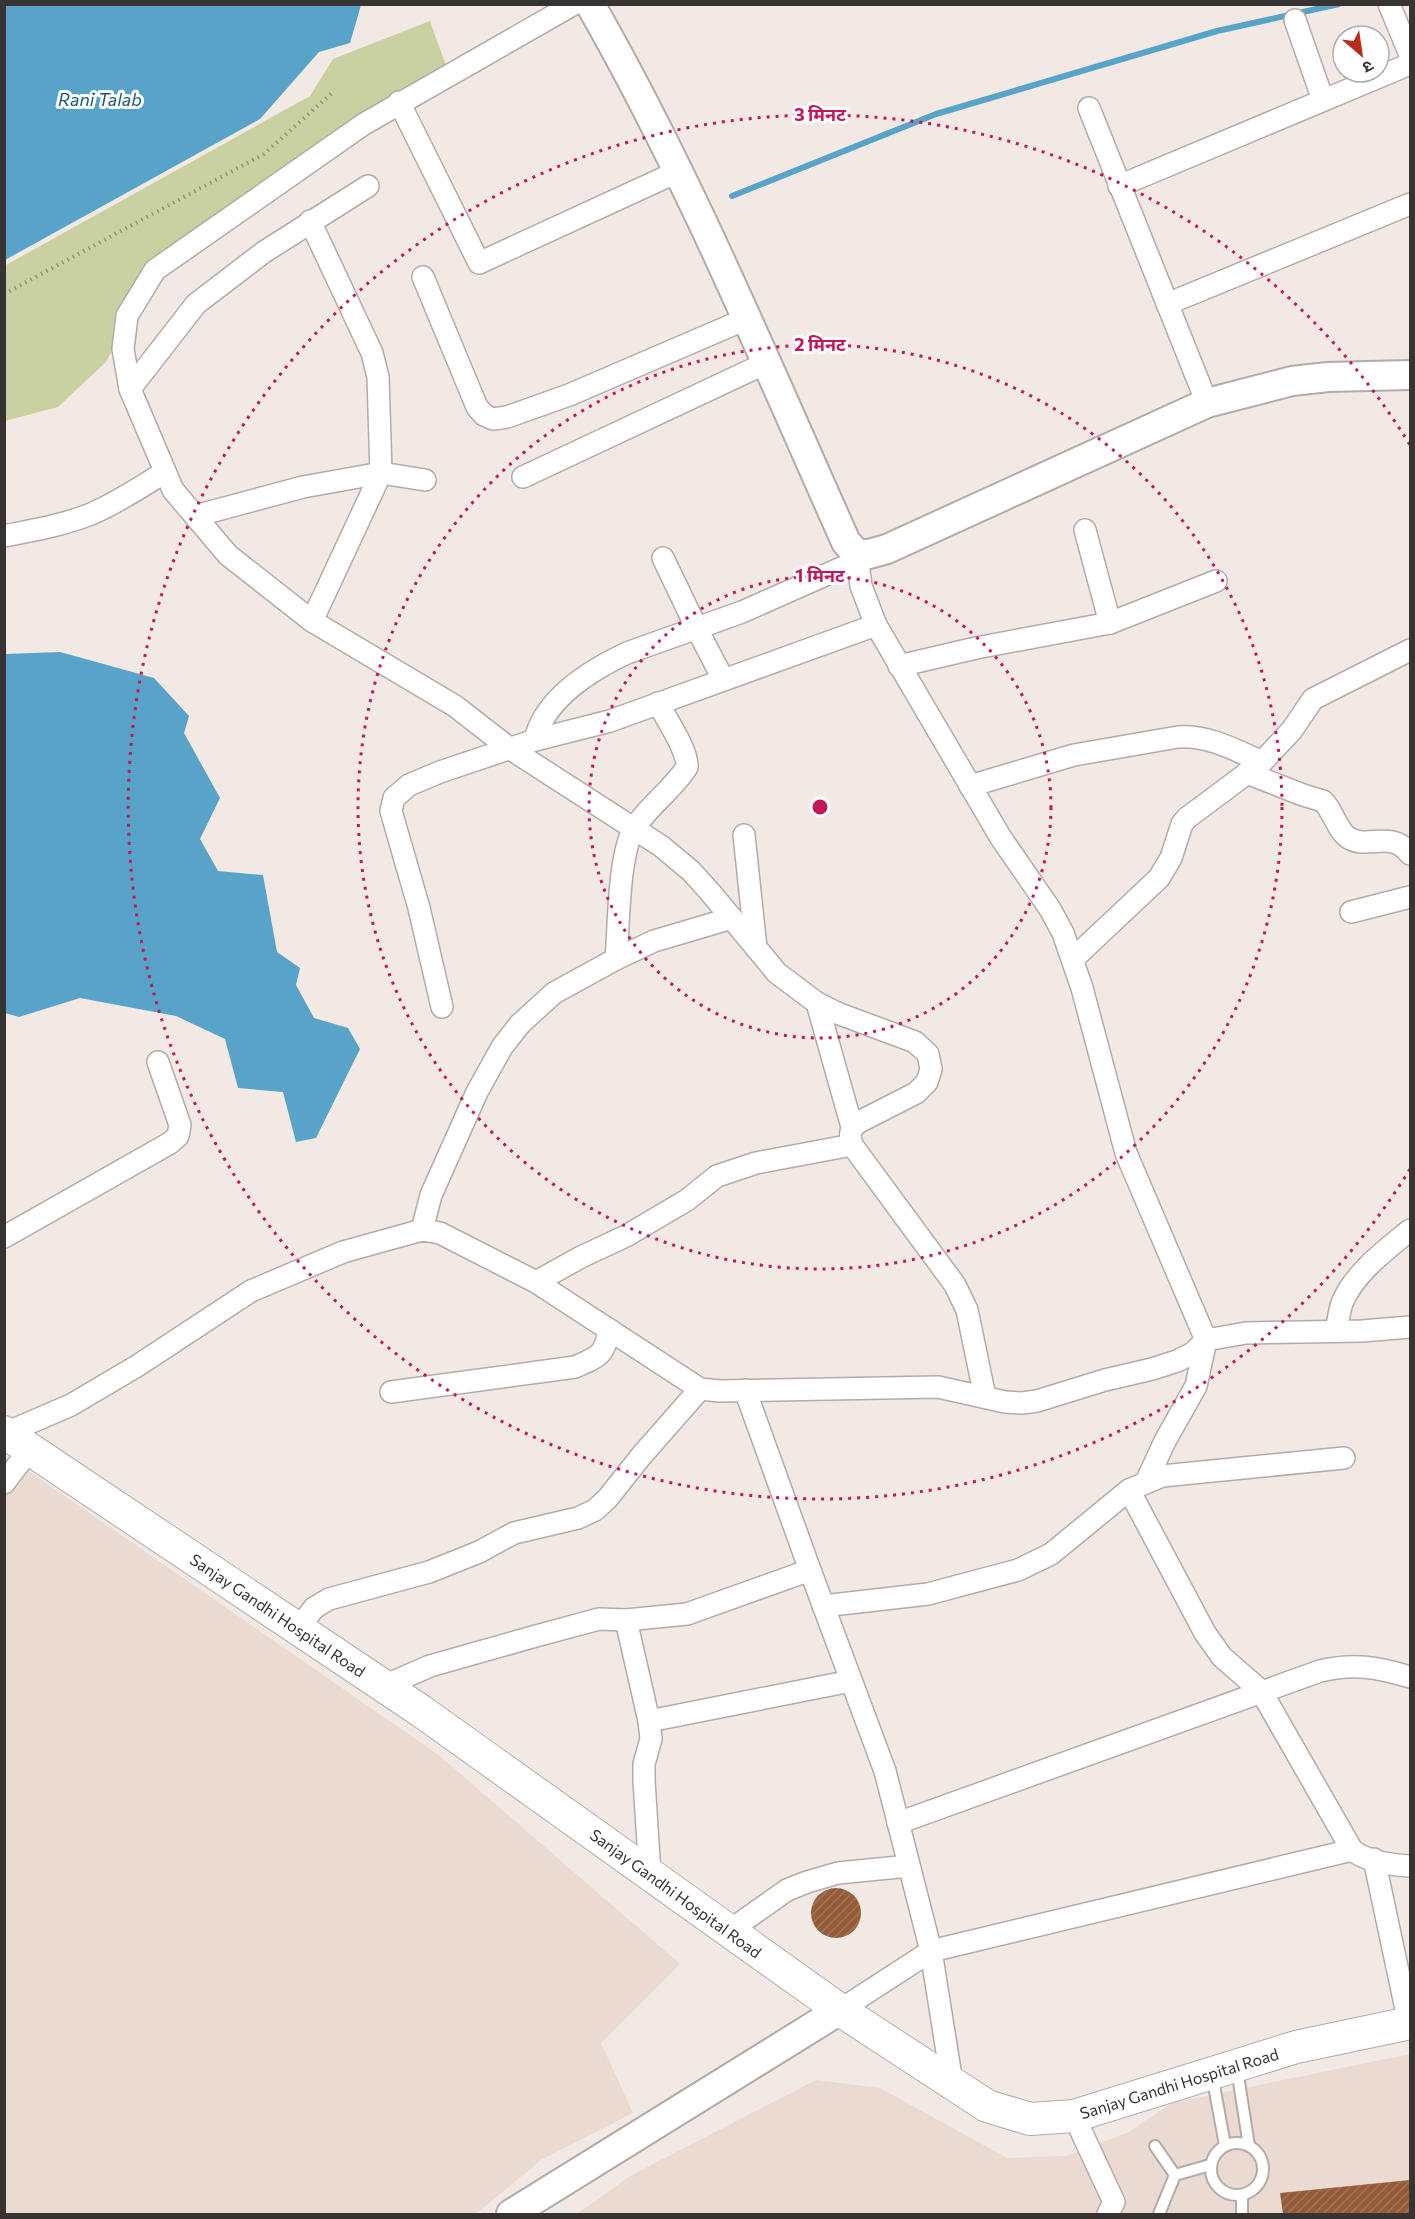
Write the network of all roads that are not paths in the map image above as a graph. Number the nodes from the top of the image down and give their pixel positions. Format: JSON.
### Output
{"nodes":[{"id":1,"x":574,"y":4,"type":"edge"},
{"id":2,"x":590,"y":4,"type":"edge"},
{"id":3,"x":1389,"y":4,"type":"edge"},
{"id":4,"x":1295,"y":20,"type":"dead end"},
{"id":5,"x":1410,"y":55,"type":"edge"},
{"id":6,"x":1410,"y":64,"type":"edge"},
{"id":7,"x":1323,"y":99,"type":"junction"},
{"id":8,"x":399,"y":102,"type":"junction"},
{"id":9,"x":1089,"y":108,"type":"dead end"},
{"id":10,"x":679,"y":171,"type":"junction"},
{"id":11,"x":368,"y":186,"type":"dead end"},
{"id":12,"x":1119,"y":186,"type":"junction"},
{"id":13,"x":1410,"y":204,"type":"edge"},
{"id":14,"x":310,"y":222,"type":"junction"},
{"id":15,"x":423,"y":277,"type":"dead end"},
{"id":16,"x":1167,"y":304,"type":"junction"},
{"id":17,"x":746,"y":319,"type":"junction"},
{"id":18,"x":766,"y":363,"type":"junction"},
{"id":19,"x":1410,"y":375,"type":"edge"},
{"id":20,"x":130,"y":389,"type":"junction"},
{"id":21,"x":1207,"y":403,"type":"junction"},
{"id":22,"x":165,"y":472,"type":"junction"},
{"id":23,"x":381,"y":473,"type":"junction"},
{"id":24,"x":523,"y":477,"type":"dead end"},
{"id":25,"x":425,"y":480,"type":"dead end"},
{"id":26,"x":195,"y":516,"type":"junction"},
{"id":27,"x":1085,"y":530,"type":"dead end"},
{"id":28,"x":4,"y":536,"type":"edge"},
{"id":29,"x":857,"y":557,"type":"junction"},
{"id":30,"x":663,"y":558,"type":"dead end"},
{"id":31,"x":1216,"y":581,"type":"dead end"},
{"id":32,"x":312,"y":621,"type":"junction"},
{"id":33,"x":1110,"y":623,"type":"junction"},
{"id":34,"x":876,"y":625,"type":"junction"},
{"id":35,"x":697,"y":629,"type":"junction"},
{"id":36,"x":1410,"y":650,"type":"edge"},
{"id":37,"x":899,"y":666,"type":"junction"},
{"id":38,"x":723,"y":679,"type":"junction"},
{"id":39,"x":658,"y":703,"type":"junction"},
{"id":40,"x":535,"y":740,"type":"junction"},
{"id":41,"x":509,"y":748,"type":"junction"},
{"id":42,"x":1255,"y":767,"type":"junction"},
{"id":43,"x":970,"y":786,"type":"junction"},
{"id":44,"x":635,"y":827,"type":"junction"},
{"id":45,"x":744,"y":835,"type":"dead end"},
{"id":46,"x":1410,"y":854,"type":"edge"},
{"id":47,"x":1410,"y":897,"type":"edge"},
{"id":48,"x":1351,"y":912,"type":"dead end"},
{"id":49,"x":732,"y":918,"type":"junction"},
{"id":50,"x":756,"y":948,"type":"junction"},
{"id":51,"x":616,"y":959,"type":"junction"},
{"id":52,"x":1073,"y":959,"type":"junction"},
{"id":53,"x":817,"y":1003,"type":"junction"},
{"id":54,"x":442,"y":1007,"type":"dead end"},
{"id":55,"x":158,"y":1062,"type":"dead end"},
{"id":56,"x":852,"y":1136,"type":"junction"},
{"id":57,"x":422,"y":1230,"type":"junction"},
{"id":58,"x":1410,"y":1230,"type":"edge"},
{"id":59,"x":4,"y":1237,"type":"edge"},
{"id":60,"x":536,"y":1282,"type":"junction"},
{"id":61,"x":1410,"y":1327,"type":"edge"},
{"id":62,"x":610,"y":1330,"type":"junction"},
{"id":63,"x":1336,"y":1331,"type":"junction"},
{"id":64,"x":1206,"y":1340,"type":"junction"},
{"id":65,"x":700,"y":1389,"type":"junction"},
{"id":66,"x":745,"y":1390,"type":"junction"},
{"id":67,"x":391,"y":1392,"type":"dead end"},
{"id":68,"x":986,"y":1397,"type":"junction"},
{"id":69,"x":11,"y":1437,"type":"edge"},
{"id":70,"x":1344,"y":1458,"type":"dead end"},
{"id":71,"x":4,"y":1483,"type":"edge"},
{"id":72,"x":1138,"y":1486,"type":"junction"},
{"id":73,"x":810,"y":1570,"type":"junction"},
{"id":74,"x":823,"y":1606,"type":"junction"},
{"id":75,"x":626,"y":1620,"type":"junction"},
{"id":76,"x":298,"y":1629,"type":"junction"},
{"id":77,"x":1410,"y":1677,"type":"edge"},
{"id":78,"x":851,"y":1681,"type":"junction"},
{"id":79,"x":384,"y":1686,"type":"junction"},
{"id":80,"x":1261,"y":1691,"type":"junction"},
{"id":81,"x":649,"y":1721,"type":"junction"},
{"id":82,"x":898,"y":1823,"type":"junction"},
{"id":83,"x":1352,"y":1850,"type":"junction"},
{"id":84,"x":1374,"y":1859,"type":"junction"},
{"id":85,"x":909,"y":1866,"type":"junction"},
{"id":86,"x":1410,"y":1866,"type":"edge"},
{"id":87,"x":650,"y":1874,"type":"junction"},
{"id":88,"x":729,"y":1931,"type":"junction"},
{"id":89,"x":931,"y":1951,"type":"junction"},
{"id":90,"x":840,"y":2010,"type":"junction"},
{"id":91,"x":1410,"y":2023,"type":"edge"},
{"id":92,"x":1225,"y":2069,"type":"junction"},
{"id":93,"x":952,"y":2083,"type":"junction"},
{"id":94,"x":1074,"y":2116,"type":"junction"},
{"id":95,"x":1225,"y":2145,"type":"junction"},
{"id":96,"x":1249,"y":2145,"type":"junction"},
{"id":97,"x":1155,"y":2146,"type":"dead end"},
{"id":98,"x":1210,"y":2165,"type":"junction"},
{"id":99,"x":1175,"y":2175,"type":"junction"},
{"id":100,"x":1242,"y":2195,"type":"junction"},
{"id":101,"x":511,"y":2214,"type":"edge"},
{"id":102,"x":1108,"y":2214,"type":"edge"},
{"id":103,"x":1160,"y":2214,"type":"edge"},
{"id":104,"x":1242,"y":2214,"type":"edge"}],
"edges":[{"from":1,"to":8,"type":"street"},
{"from":2,"to":10,"type":"main road"},
{"from":3,"to":5,"type":"street"},
{"from":4,"to":7,"type":"street"},
{"from":6,"to":7,"type":"street"},
{"from":7,"to":12,"type":"street"},
{"from":8,"to":10,"type":"street"},
{"from":8,"to":20,"type":"street"},
{"from":9,"to":12,"type":"street"},
{"from":10,"to":17,"type":"main road"},
{"from":11,"to":14,"type":"street"},
{"from":12,"to":16,"type":"street"},
{"from":13,"to":16,"type":"street"},
{"from":14,"to":20,"type":"street"},
{"from":14,"to":23,"type":"street"},
{"from":15,"to":17,"type":"street"},
{"from":16,"to":21,"type":"street"},
{"from":17,"to":18,"type":"main road"},
{"from":18,"to":24,"type":"street"},
{"from":18,"to":29,"type":"main road"},
{"from":19,"to":21,"type":"main road"},
{"from":20,"to":22,"type":"street"},
{"from":21,"to":29,"type":"main road"},
{"from":22,"to":26,"type":"street"},
{"from":22,"to":28,"type":"street"},
{"from":23,"to":25,"type":"street"},
{"from":23,"to":26,"type":"street"},
{"from":23,"to":32,"type":"street"},
{"from":26,"to":32,"type":"street"},
{"from":27,"to":33,"type":"street"},
{"from":29,"to":34,"type":"street"},
{"from":29,"to":35,"type":"street"},
{"from":30,"to":35,"type":"street"},
{"from":31,"to":33,"type":"street"},
{"from":32,"to":41,"type":"street"},
{"from":33,"to":37,"type":"street"},
{"from":34,"to":37,"type":"street"},
{"from":34,"to":38,"type":"street"},
{"from":35,"to":38,"type":"street"},
{"from":35,"to":40,"type":"street"},
{"from":36,"to":42,"type":"street"},
{"from":37,"to":43,"type":"street"},
{"from":38,"to":39,"type":"street"},
{"from":39,"to":40,"type":"street"},
{"from":39,"to":44,"type":"street"},
{"from":40,"to":41,"type":"street"},
{"from":41,"to":44,"type":"street"},
{"from":41,"to":54,"type":"street"},
{"from":42,"to":43,"type":"street"},
{"from":42,"to":46,"type":"street"},
{"from":42,"to":52,"type":"street"},
{"from":43,"to":52,"type":"street"},
{"from":44,"to":49,"type":"street"},
{"from":44,"to":51,"type":"street"},
{"from":45,"to":50,"type":"street"},
{"from":47,"to":48,"type":"street"},
{"from":49,"to":50,"type":"street"},
{"from":49,"to":51,"type":"street"},
{"from":50,"to":53,"type":"street"},
{"from":51,"to":57,"type":"street"},
{"from":52,"to":64,"type":"street"},
{"from":53,"to":56,"type":"street"},
{"from":53,"to":56,"type":"street"},
{"from":55,"to":59,"type":"street"},
{"from":56,"to":60,"type":"street"},
{"from":56,"to":68,"type":"street"},
{"from":57,"to":60,"type":"street"},
{"from":57,"to":69,"type":"street"},
{"from":58,"to":63,"type":"street"},
{"from":60,"to":62,"type":"street"},
{"from":61,"to":63,"type":"street"},
{"from":62,"to":65,"type":"street"},
{"from":62,"to":67,"type":"street"},
{"from":63,"to":64,"type":"street"},
{"from":64,"to":68,"type":"street"},
{"from":64,"to":72,"type":"street"},
{"from":65,"to":66,"type":"street"},
{"from":65,"to":76,"type":"street"},
{"from":66,"to":68,"type":"street"},
{"from":66,"to":73,"type":"street"},
{"from":69,"to":71,"type":"street"},
{"from":69,"to":76,"type":"main road","name":"Sanjay Gandhi Hospital Road"},
{"from":70,"to":72,"type":"street"},
{"from":72,"to":74,"type":"street"},
{"from":72,"to":80,"type":"street"},
{"from":73,"to":74,"type":"street"},
{"from":73,"to":75,"type":"street"},
{"from":74,"to":78,"type":"street"},
{"from":75,"to":79,"type":"street"},
{"from":75,"to":81,"type":"street"},
{"from":76,"to":79,"type":"main road","name":"Sanjay Gandhi Hospital Road"},
{"from":77,"to":80,"type":"street"},
{"from":78,"to":81,"type":"street"},
{"from":78,"to":82,"type":"street"},
{"from":79,"to":87,"type":"main road","name":"Sanjay Gandhi Hospital Road"},
{"from":80,"to":82,"type":"street"},
{"from":80,"to":83,"type":"street"},
{"from":81,"to":87,"type":"street"},
{"from":82,"to":85,"type":"street"},
{"from":83,"to":84,"type":"street"},
{"from":83,"to":89,"type":"street"},
{"from":84,"to":86,"type":"street"},
{"from":84,"to":91,"type":"street"},
{"from":85,"to":88,"type":"street"},
{"from":85,"to":89,"type":"street"},
{"from":87,"to":88,"type":"main road","name":"Sanjay Gandhi Hospital Road"},
{"from":88,"to":90,"type":"main road","name":"Sanjay Gandhi Hospital Road"},
{"from":89,"to":90,"type":"street"},
{"from":89,"to":93,"type":"street"},
{"from":90,"to":93,"type":"main road","name":"Sanjay Gandhi Hospital Road"},
{"from":90,"to":101,"type":"main road"},
{"from":91,"to":92,"type":"main road","name":"Sanjay Gandhi Hospital Road"},
{"from":92,"to":94,"type":"main road","name":"Sanjay Gandhi Hospital Road"},
{"from":92,"to":95,"type":"lane"},
{"from":92,"to":96,"type":"lane"},
{"from":93,"to":94,"type":"main road","name":"Sanjay Gandhi Hospital Road"},
{"from":94,"to":102,"type":"street"},
{"from":95,"to":96,"type":"lane"},
{"from":95,"to":98,"type":"lane"},
{"from":96,"to":100,"type":"lane"},
{"from":97,"to":99,"type":"lane"},
{"from":98,"to":99,"type":"lane"},
{"from":98,"to":100,"type":"lane"},
{"from":99,"to":103,"type":"lane"},
{"from":100,"to":104,"type":"lane"}]}
